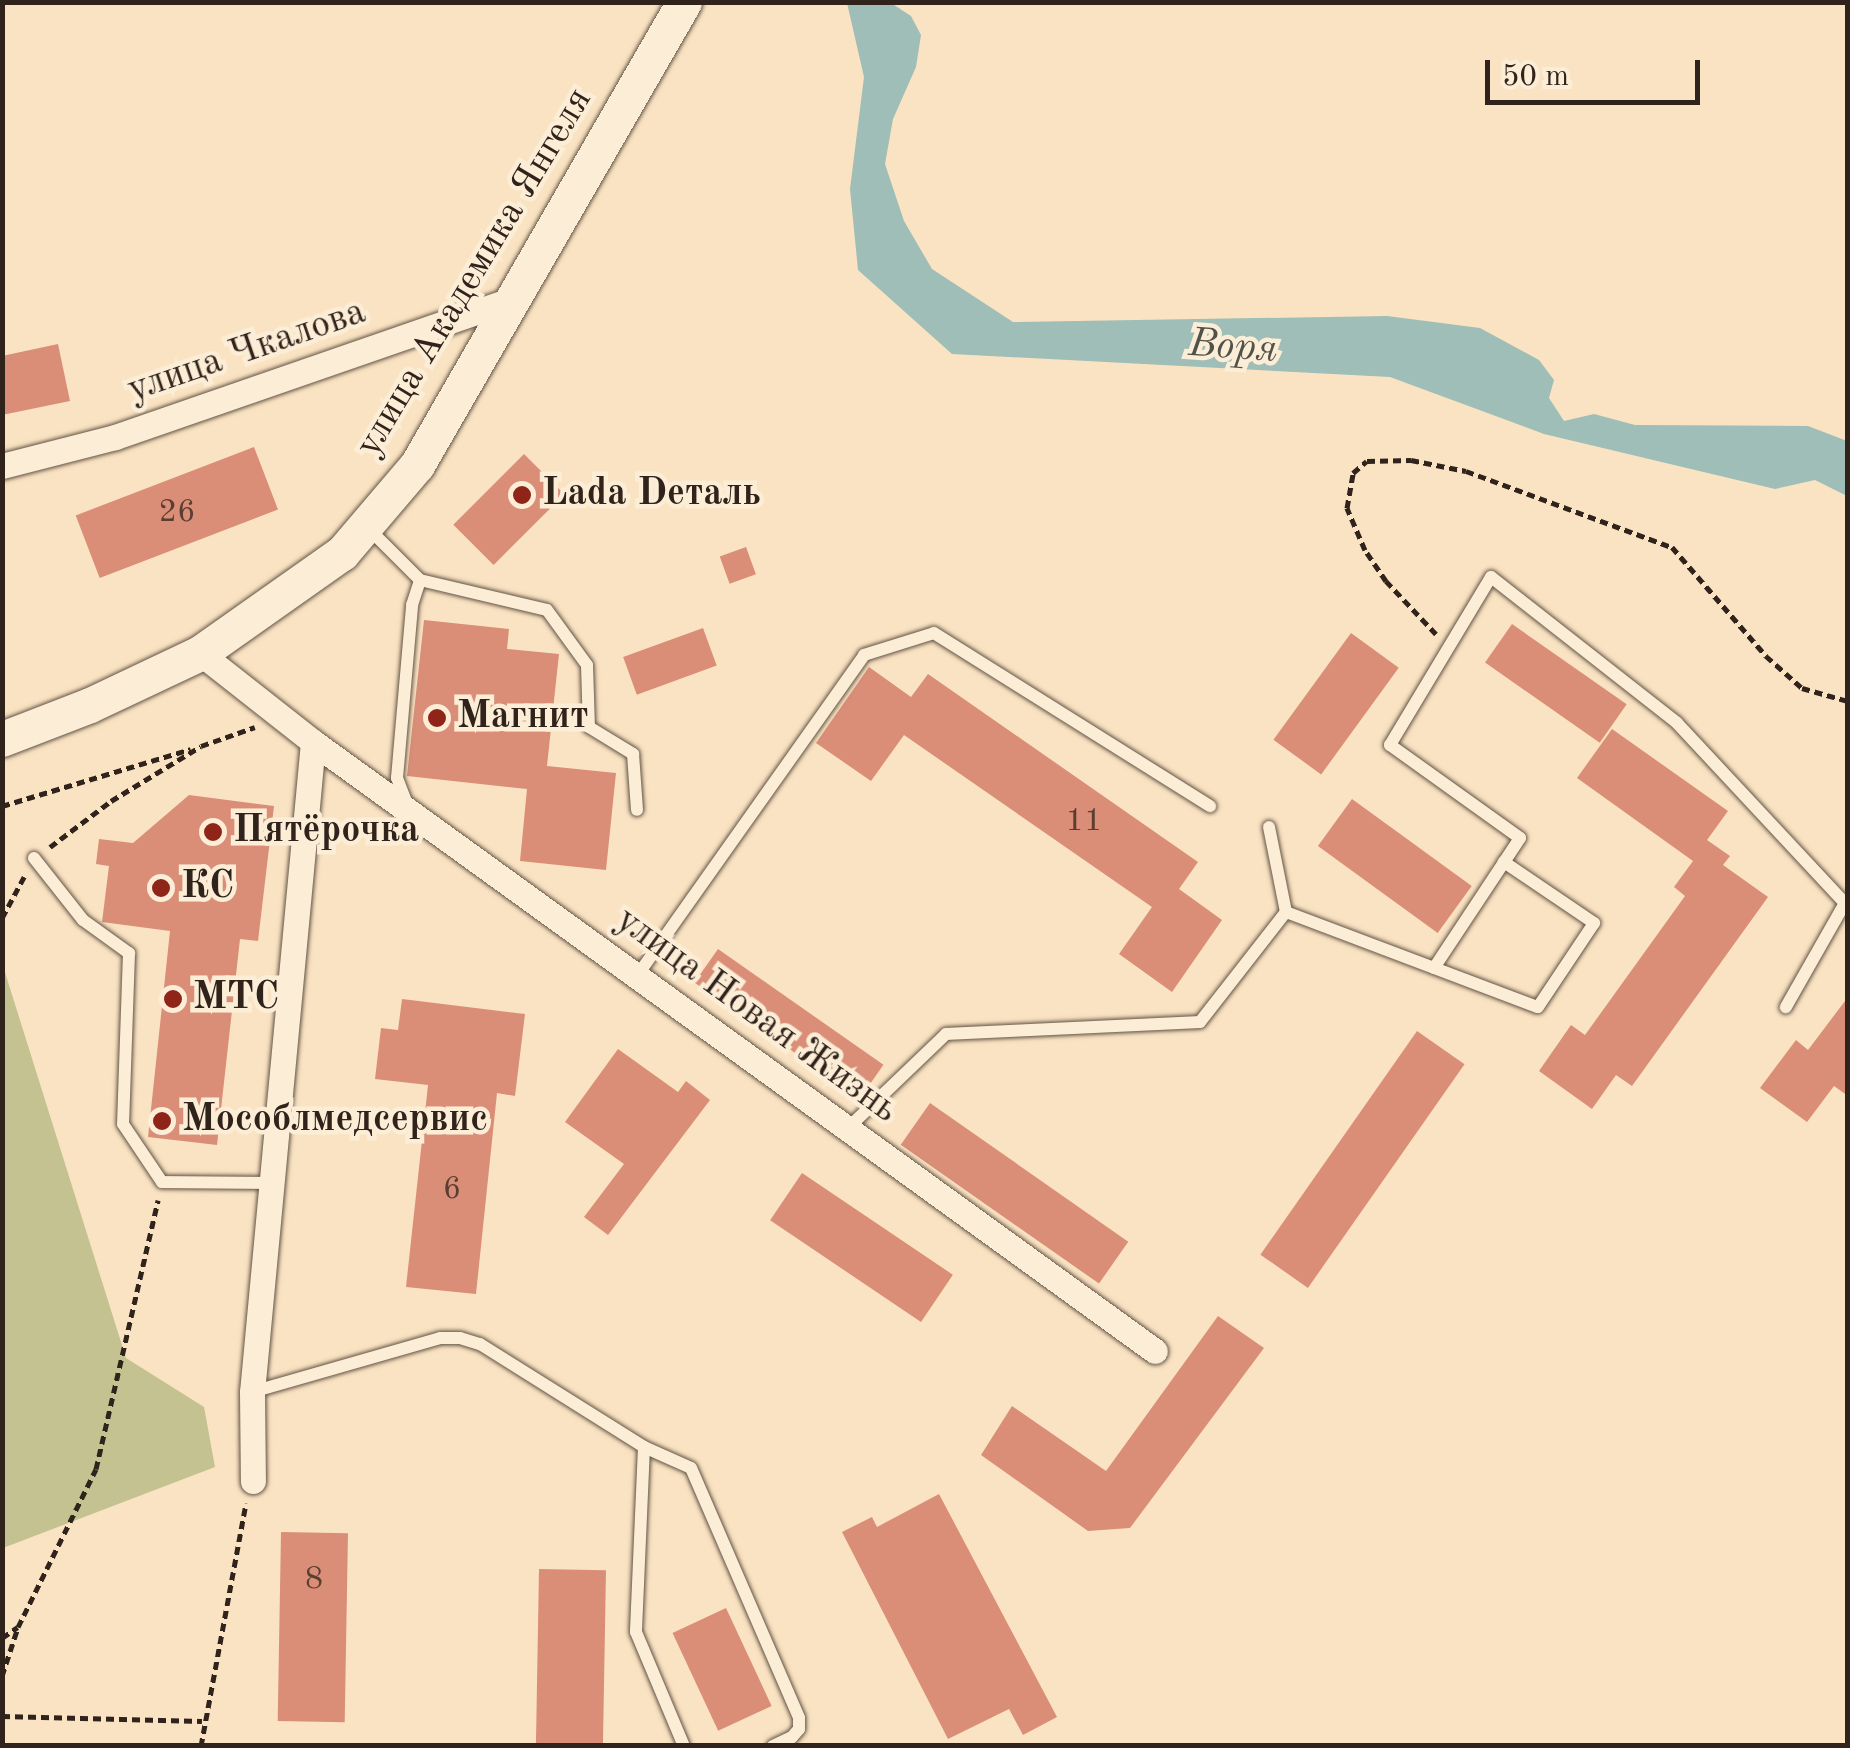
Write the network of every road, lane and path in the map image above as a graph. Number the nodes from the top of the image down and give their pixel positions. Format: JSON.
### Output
{"nodes":[{"id":1,"x":684,"y":2,"type":"edge"},
{"id":2,"x":513,"y":299,"type":"junction"},
{"id":3,"x":2,"y":466,"type":"edge"},
{"id":4,"x":366,"y":526,"type":"junction"},
{"id":5,"x":420,"y":580,"type":"junction"},
{"id":6,"x":1448,"y":648,"type":"junction"},
{"id":7,"x":200,"y":653,"type":"junction"},
{"id":8,"x":1848,"y":701,"type":"edge"},
{"id":9,"x":280,"y":715,"type":"junction"},
{"id":10,"x":2,"y":740,"type":"edge"},
{"id":11,"x":314,"y":742,"type":"junction"},
{"id":12,"x":200,"y":746,"type":"junction"},
{"id":13,"x":2,"y":806,"type":"edge"},
{"id":14,"x":1210,"y":806,"type":"dead end"},
{"id":15,"x":637,"y":810,"type":"dead end"},
{"id":16,"x":411,"y":813,"type":"junction"},
{"id":17,"x":1269,"y":827,"type":"dead end"},
{"id":18,"x":34,"y":858,"type":"junction"},
{"id":19,"x":1504,"y":862,"type":"junction"},
{"id":20,"x":1286,"y":912,"type":"junction"},
{"id":21,"x":2,"y":918,"type":"edge"},
{"id":22,"x":1434,"y":968,"type":"junction"},
{"id":23,"x":637,"y":976,"type":"junction"},
{"id":24,"x":1786,"y":1007,"type":"dead end"},
{"id":25,"x":847,"y":1128,"type":"junction"},
{"id":26,"x":162,"y":1182,"type":"junction"},
{"id":27,"x":269,"y":1183,"type":"junction"},
{"id":28,"x":1155,"y":1351,"type":"dead end"},
{"id":29,"x":252,"y":1392,"type":"junction"},
{"id":30,"x":644,"y":1447,"type":"junction"},
{"id":31,"x":253,"y":1481,"type":"joint"},
{"id":32,"x":18,"y":1627,"type":"junction"},
{"id":33,"x":2,"y":1638,"type":"edge"},
{"id":34,"x":2,"y":1676,"type":"edge"},
{"id":35,"x":2,"y":1716,"type":"edge"},
{"id":36,"x":202,"y":1721,"type":"junction"},
{"id":37,"x":201,"y":1746,"type":"edge"},
{"id":38,"x":684,"y":1746,"type":"edge"},
{"id":39,"x":773,"y":1746,"type":"edge"}],
"edges":[{"from":1,"to":2,"type":"main road","name":"улица Академика Янгеля"},
{"from":2,"to":3,"type":"street","name":"улица Чкалова"},
{"from":2,"to":4,"type":"main road","name":"улица Академика Янгеля"},
{"from":4,"to":5,"type":"lane"},
{"from":4,"to":7,"type":"main road","name":"улица Академика Янгеля"},
{"from":5,"to":15,"type":"lane"},
{"from":5,"to":16,"type":"lane"},
{"from":6,"to":8,"type":"path"},
{"from":6,"to":19,"type":"lane"},
{"from":6,"to":24,"type":"lane"},
{"from":7,"to":9,"type":"street","name":"улица Новая Жизнь"},
{"from":7,"to":10,"type":"main road","name":"улица Академика Янгеля"},
{"from":9,"to":11,"type":"street","name":"улица Новая Жизнь"},
{"from":9,"to":12,"type":"path"},
{"from":11,"to":16,"type":"street","name":"улица Новая Жизнь"},
{"from":11,"to":27,"type":"street"},
{"from":12,"to":13,"type":"path"},
{"from":12,"to":18,"type":"path"},
{"from":14,"to":23,"type":"lane"},
{"from":16,"to":23,"type":"street","name":"улица Новая Жизнь"},
{"from":17,"to":20,"type":"lane"},
{"from":18,"to":21,"type":"path"},
{"from":18,"to":26,"type":"lane"},
{"from":19,"to":22,"type":"lane"},
{"from":19,"to":22,"type":"lane"},
{"from":20,"to":22,"type":"lane"},
{"from":20,"to":25,"type":"lane"},
{"from":23,"to":25,"type":"street","name":"улица Новая Жизнь"},
{"from":25,"to":28,"type":"street","name":"улица Новая Жизнь"},
{"from":26,"to":27,"type":"lane"},
{"from":26,"to":32,"type":"path"},
{"from":27,"to":29,"type":"street"},
{"from":29,"to":30,"type":"lane"},
{"from":29,"to":31,"type":"street"},
{"from":30,"to":38,"type":"lane"},
{"from":30,"to":39,"type":"lane"},
{"from":31,"to":36,"type":"path"},
{"from":32,"to":33,"type":"path"},
{"from":32,"to":34,"type":"path"},
{"from":35,"to":36,"type":"path"},
{"from":36,"to":37,"type":"path"}]}
